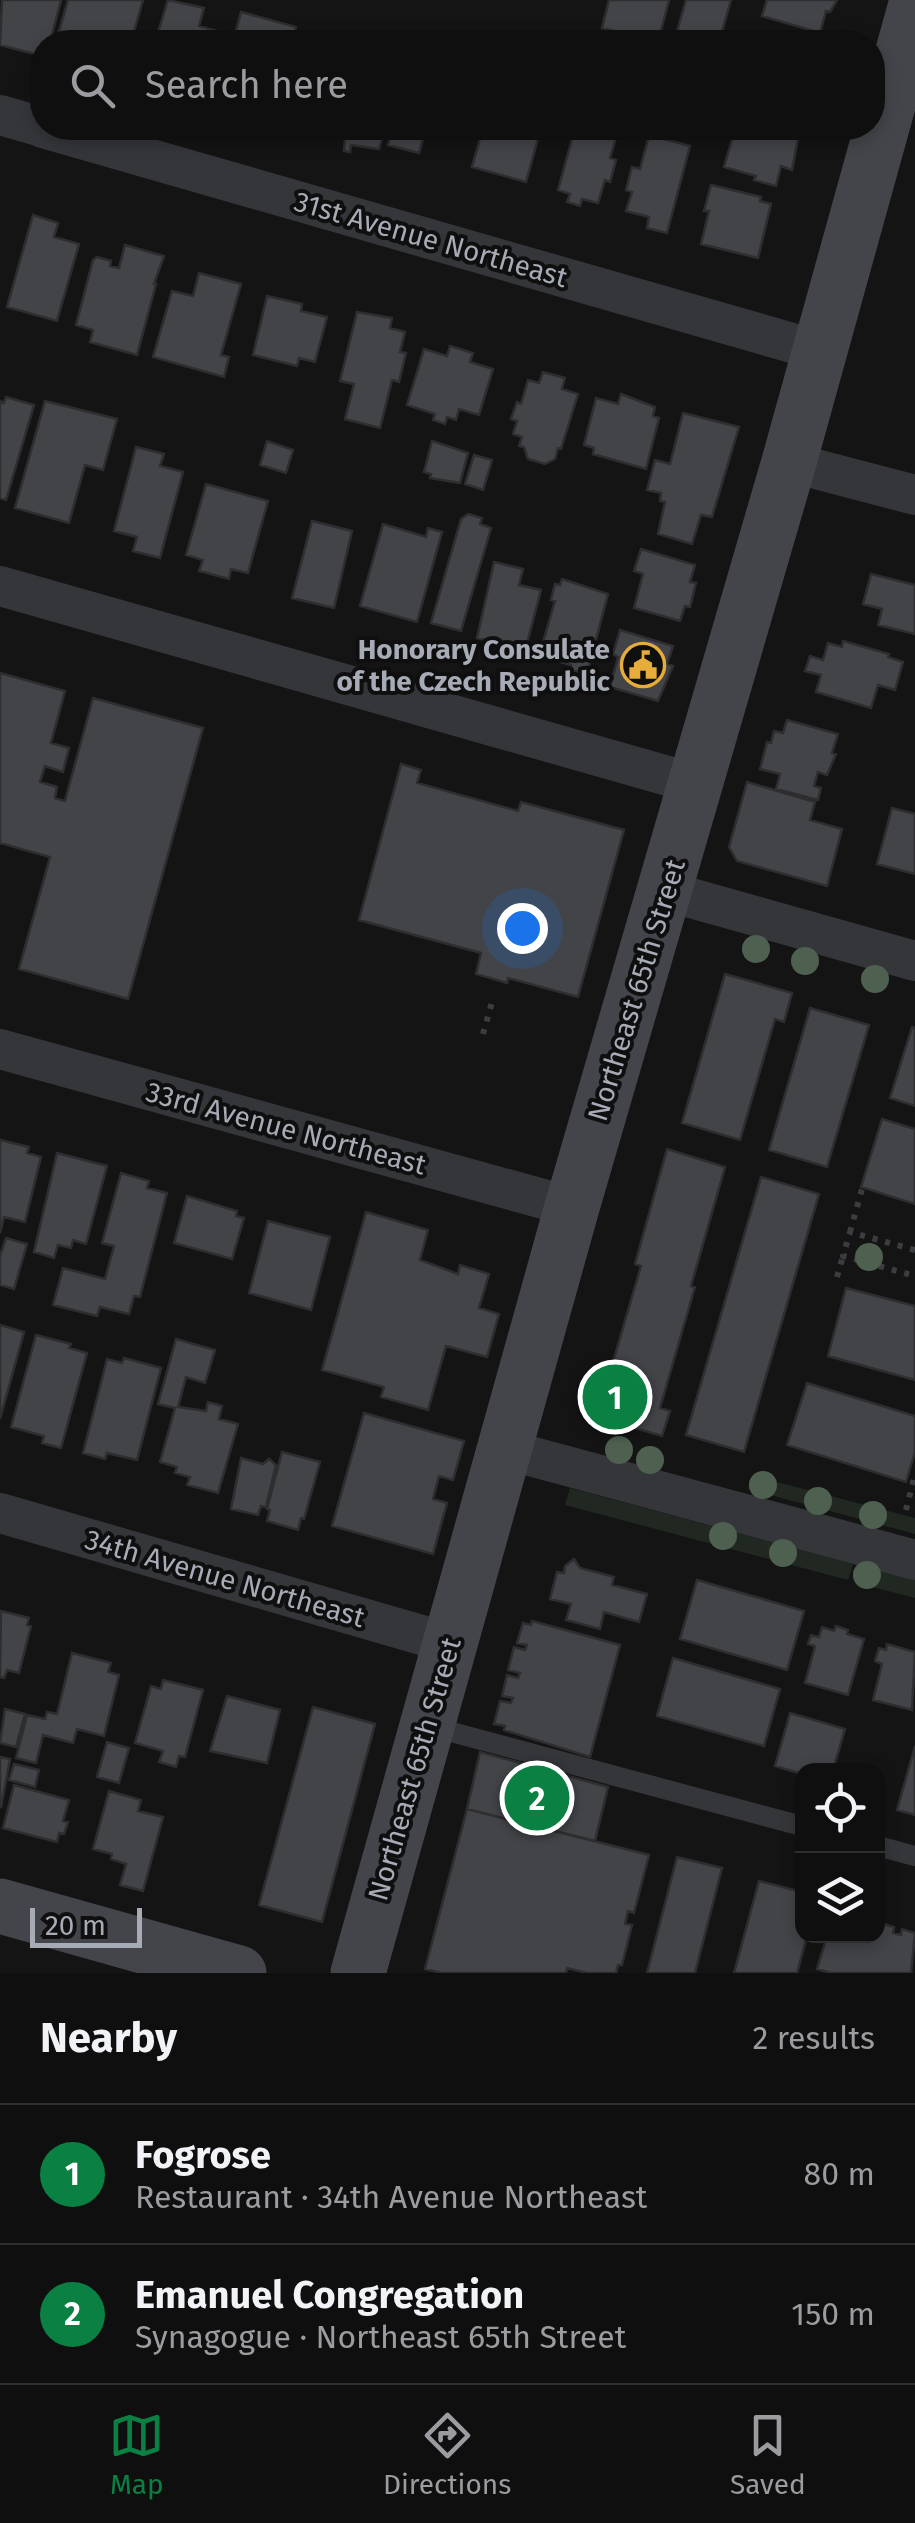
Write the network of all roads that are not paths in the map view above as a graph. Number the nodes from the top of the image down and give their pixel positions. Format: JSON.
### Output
{"nodes":[{"id":1,"x":913,"y":24,"type":"edge"},
{"id":2,"x":0,"y":115,"type":"edge"},
{"id":3,"x":885,"y":122,"type":"edge"},
{"id":4,"x":30,"y":124,"type":"edge"},
{"id":5,"x":85,"y":140,"type":"edge"},
{"id":6,"x":880,"y":140,"type":"edge"},
{"id":7,"x":820,"y":351,"type":"junction"},
{"id":8,"x":790,"y":462,"type":"junction"},
{"id":9,"x":915,"y":496,"type":"edge"},
{"id":10,"x":0,"y":586,"type":"edge"},
{"id":11,"x":696,"y":784,"type":"junction"},
{"id":12,"x":666,"y":890,"type":"junction"},
{"id":13,"x":915,"y":961,"type":"edge"},
{"id":14,"x":0,"y":1049,"type":"edge"},
{"id":15,"x":572,"y":1207,"type":"junction"},
{"id":16,"x":504,"y":1449,"type":"junction"},
{"id":17,"x":0,"y":1513,"type":"edge"},
{"id":18,"x":915,"y":1560,"type":"edge"},
{"id":19,"x":449,"y":1643,"type":"junction"},
{"id":20,"x":427,"y":1726,"type":"junction"},
{"id":21,"x":795,"y":1824,"type":"edge"},
{"id":22,"x":885,"y":1848,"type":"edge"},
{"id":23,"x":915,"y":1856,"type":"edge"},
{"id":24,"x":0,"y":1906,"type":"edge"},
{"id":25,"x":239,"y":1973,"type":"edge"},
{"id":26,"x":358,"y":1973,"type":"edge"}],
"edges":[{"from":1,"to":3,"type":"main road","name":"Northeast 65th Street"},
{"from":2,"to":4,"type":"street","name":"31st Avenue Northeast"},
{"from":5,"to":7,"type":"street","name":"31st Avenue Northeast"},
{"from":6,"to":7,"type":"main road","name":"Northeast 65th Street"},
{"from":7,"to":8,"type":"main road","name":"Northeast 65th Street"},
{"from":8,"to":9,"type":"street"},
{"from":8,"to":11,"type":"main road","name":"Northeast 65th Street"},
{"from":10,"to":11,"type":"street"},
{"from":11,"to":12,"type":"main road","name":"Northeast 65th Street"},
{"from":12,"to":13,"type":"street"},
{"from":12,"to":15,"type":"main road","name":"Northeast 65th Street"},
{"from":14,"to":15,"type":"street","name":"33rd Avenue Northeast"},
{"from":15,"to":16,"type":"main road","name":"Northeast 65th Street"},
{"from":16,"to":18,"type":"street"},
{"from":16,"to":19,"type":"main road","name":"Northeast 65th Street"},
{"from":17,"to":19,"type":"street","name":"34th Avenue Northeast"},
{"from":19,"to":20,"type":"main road","name":"Northeast 65th Street"},
{"from":20,"to":21,"type":"lane"},
{"from":20,"to":26,"type":"main road","name":"Northeast 65th Street"},
{"from":22,"to":23,"type":"lane"},
{"from":24,"to":25,"type":"main road"}]}
